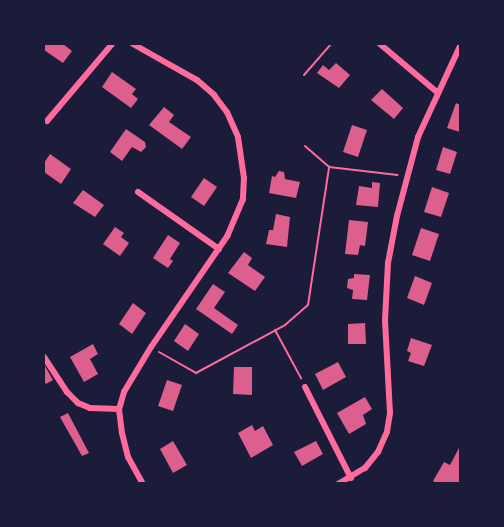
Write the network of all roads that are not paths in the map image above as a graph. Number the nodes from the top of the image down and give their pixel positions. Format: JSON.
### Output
{"nodes":[{"id":1,"x":112,"y":44,"type":"edge"},
{"id":2,"x":133,"y":44,"type":"edge"},
{"id":3,"x":380,"y":44,"type":"edge"},
{"id":4,"x":460,"y":46,"type":"edge"},
{"id":5,"x":438,"y":93,"type":"junction"},
{"id":6,"x":47,"y":122,"type":"dead end"},
{"id":7,"x":138,"y":192,"type":"dead end"},
{"id":8,"x":219,"y":249,"type":"junction"},
{"id":9,"x":45,"y":360,"type":"edge"},
{"id":10,"x":305,"y":387,"type":"road end"},
{"id":11,"x":119,"y":409,"type":"junction"},
{"id":12,"x":351,"y":478,"type":"junction"},
{"id":13,"x":143,"y":483,"type":"edge"},
{"id":14,"x":338,"y":483,"type":"edge"}],
"edges":[{"from":1,"to":6,"type":"street"},
{"from":2,"to":8,"type":"street"},
{"from":3,"to":5,"type":"street"},
{"from":4,"to":5,"type":"street"},
{"from":5,"to":12,"type":"street"},
{"from":7,"to":8,"type":"street"},
{"from":8,"to":11,"type":"street"},
{"from":9,"to":11,"type":"street"},
{"from":10,"to":12,"type":"street"},
{"from":11,"to":13,"type":"street"},
{"from":12,"to":14,"type":"street"}]}
